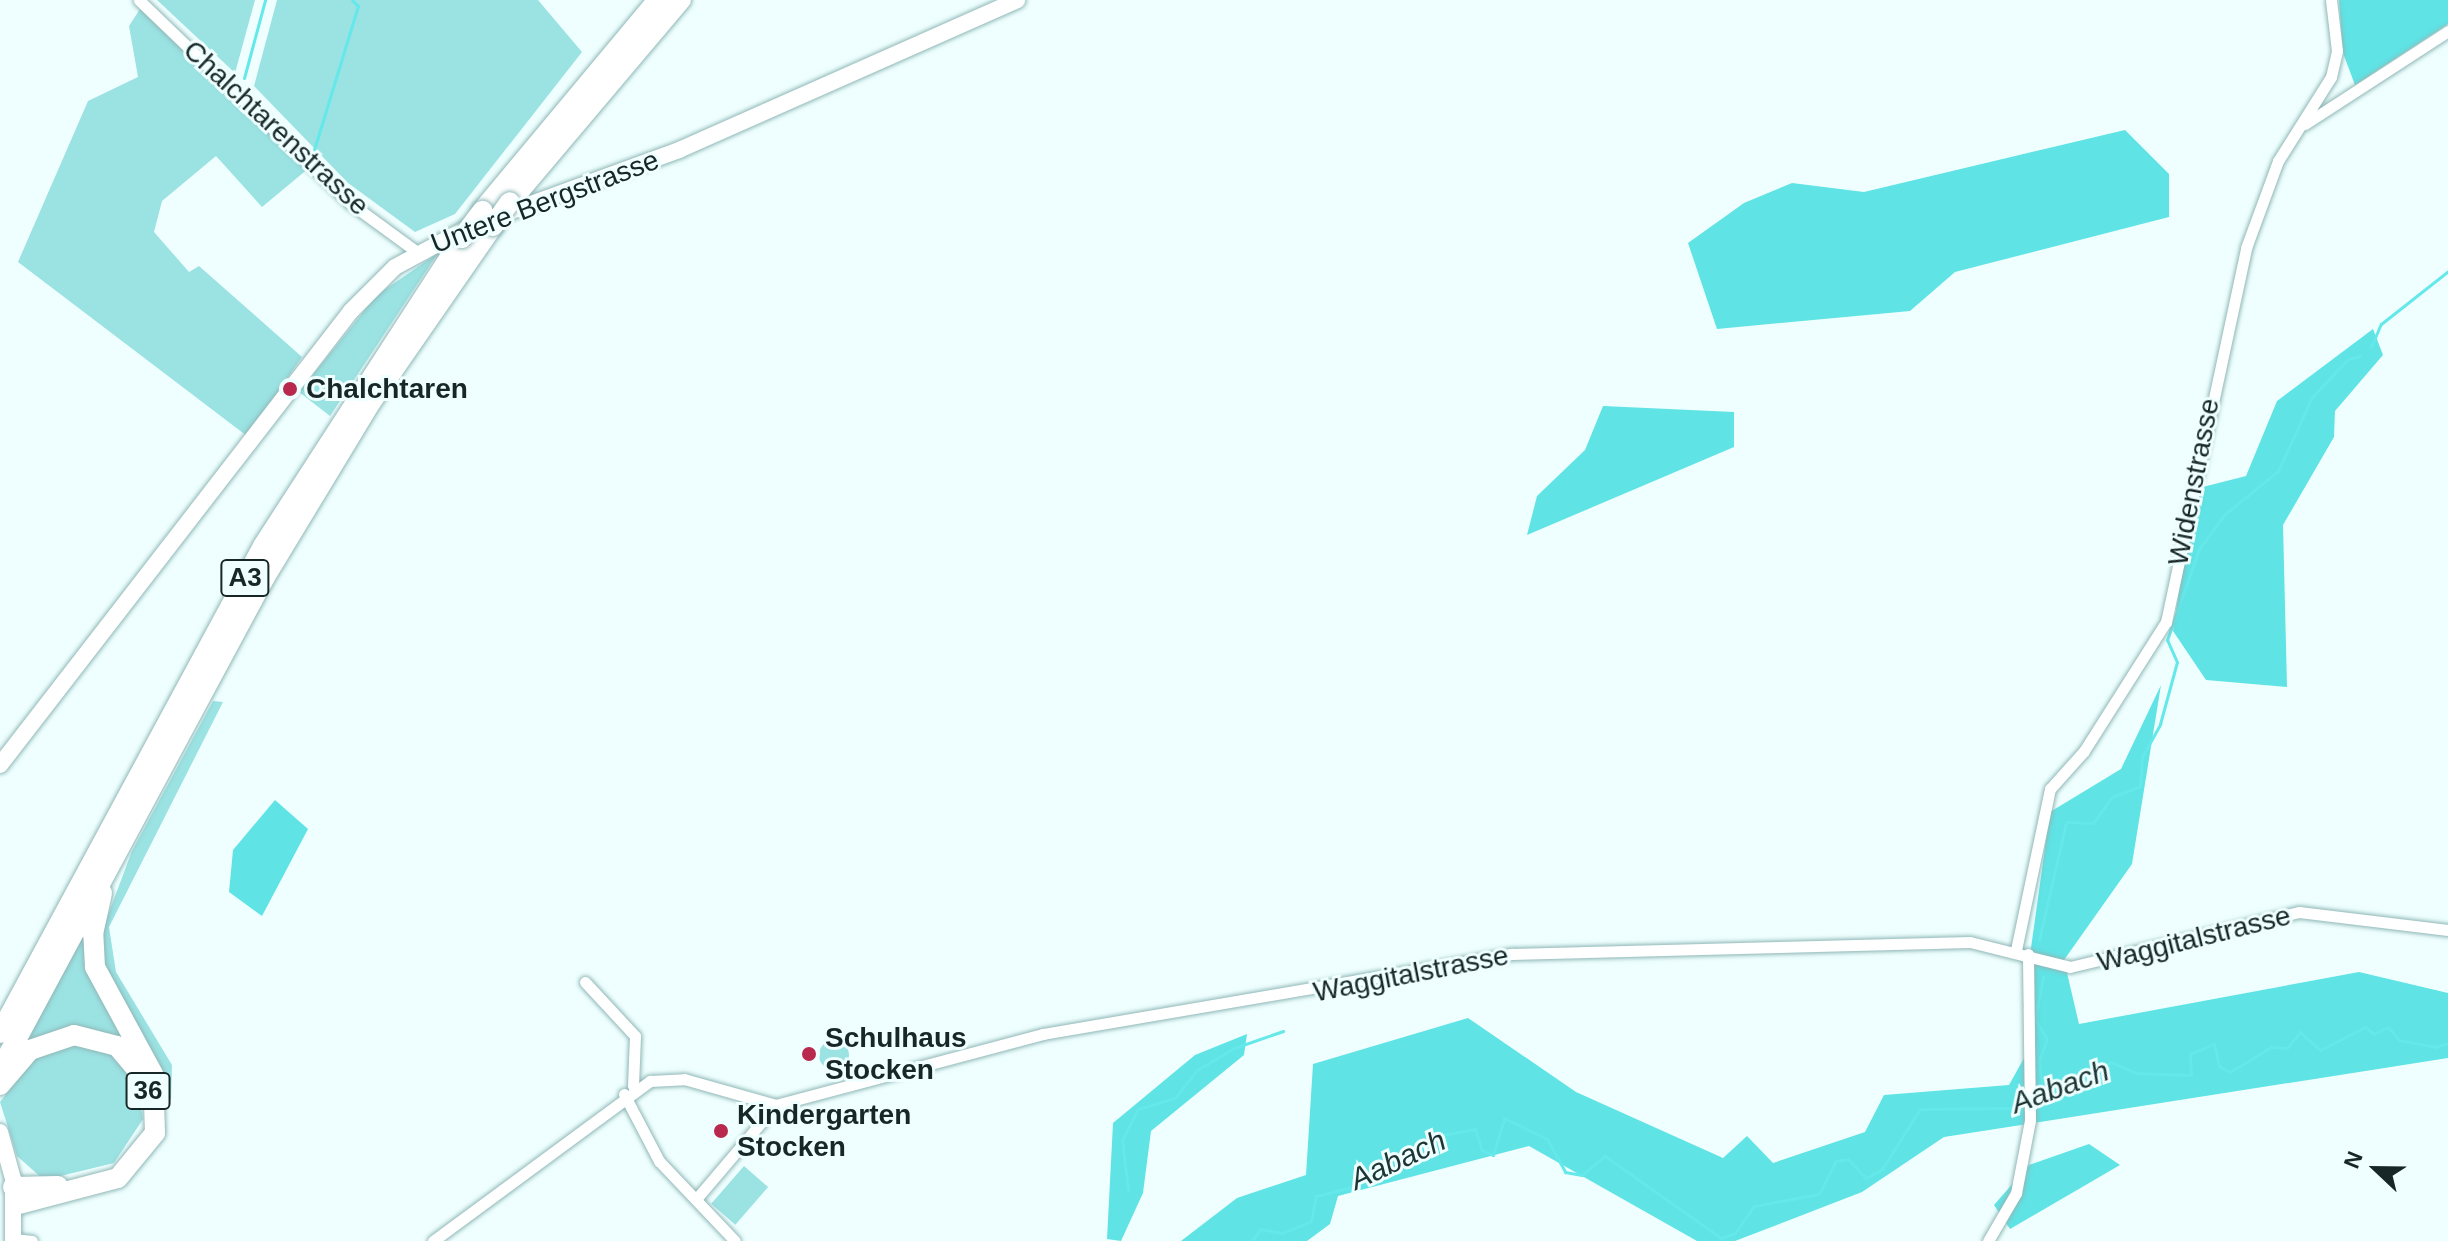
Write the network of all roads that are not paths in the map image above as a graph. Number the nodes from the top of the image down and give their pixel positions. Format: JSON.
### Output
{"nodes":[{"id":1,"x":139,"y":0,"type":"edge"},
{"id":2,"x":658,"y":0,"type":"edge"},
{"id":3,"x":681,"y":0,"type":"edge"},
{"id":4,"x":1017,"y":0,"type":"edge"},
{"id":5,"x":2331,"y":0,"type":"edge"},
{"id":6,"x":2448,"y":31,"type":"edge"},
{"id":7,"x":2301,"y":126,"type":"junction"},
{"id":8,"x":488,"y":219,"type":"junction"},
{"id":9,"x":417,"y":252,"type":"junction"},
{"id":10,"x":0,"y":765,"type":"edge"},
{"id":11,"x":123,"y":836,"type":"junction"},
{"id":12,"x":2448,"y":930,"type":"edge"},
{"id":13,"x":2016,"y":950,"type":"junction"},
{"id":14,"x":2028,"y":954,"type":"junction"},
{"id":15,"x":585,"y":982,"type":"dead end"},
{"id":16,"x":23,"y":990,"type":"junction"},
{"id":17,"x":0,"y":1018,"type":"edge"},
{"id":18,"x":0,"y":1033,"type":"edge"},
{"id":19,"x":0,"y":1070,"type":"edge"},
{"id":20,"x":0,"y":1085,"type":"edge"},
{"id":21,"x":629,"y":1090,"type":"junction"},
{"id":22,"x":776,"y":1105,"type":"junction"},
{"id":23,"x":0,"y":1132,"type":"edge"},
{"id":24,"x":14,"y":1196,"type":"junction"},
{"id":25,"x":697,"y":1198,"type":"junction"},
{"id":26,"x":13,"y":1240,"type":"edge"},
{"id":27,"x":32,"y":1241,"type":"edge"},
{"id":28,"x":433,"y":1241,"type":"edge"},
{"id":29,"x":735,"y":1241,"type":"edge"},
{"id":30,"x":1988,"y":1241,"type":"edge"}],
"edges":[{"from":1,"to":9,"type":"street","name":"Chalchtarenstrasse"},
{"from":2,"to":8,"type":"highway","number":"A3"},
{"from":3,"to":8,"type":"highway","number":"A3","bridge":true},
{"from":4,"to":9,"type":"main road","name":"Untere Bergstrasse"},
{"from":5,"to":7,"type":"street","name":"Widenstrasse"},
{"from":6,"to":7,"type":"street"},
{"from":7,"to":13,"type":"street","name":"Widenstrasse"},
{"from":8,"to":11,"type":"highway","number":"A3"},
{"from":8,"to":16,"type":"highway","number":"A3","bridge":true},
{"from":9,"to":10,"type":"main road","name":"Untere Bergstrasse"},
{"from":11,"to":19,"type":"highway","number":"A3"},
{"from":11,"to":24,"type":"highway"},
{"from":12,"to":14,"type":"street","name":"Waggitalstrasse"},
{"from":13,"to":14,"type":"street","name":"Waggitalstrasse"},
{"from":13,"to":22,"type":"street","name":"Waggitalstrasse"},
{"from":14,"to":30,"type":"street"},
{"from":15,"to":21,"type":"street"},
{"from":16,"to":17,"type":"highway"},
{"from":16,"to":18,"type":"highway","number":"A3"},
{"from":20,"to":24,"type":"highway","number":"36"},
{"from":21,"to":22,"type":"street"},
{"from":21,"to":25,"type":"street"},
{"from":21,"to":28,"type":"street"},
{"from":22,"to":25,"type":"street"},
{"from":23,"to":24,"type":"main road"},
{"from":24,"to":26,"type":"main road"},
{"from":25,"to":29,"type":"street"},
{"from":26,"to":27,"type":"street"}]}
